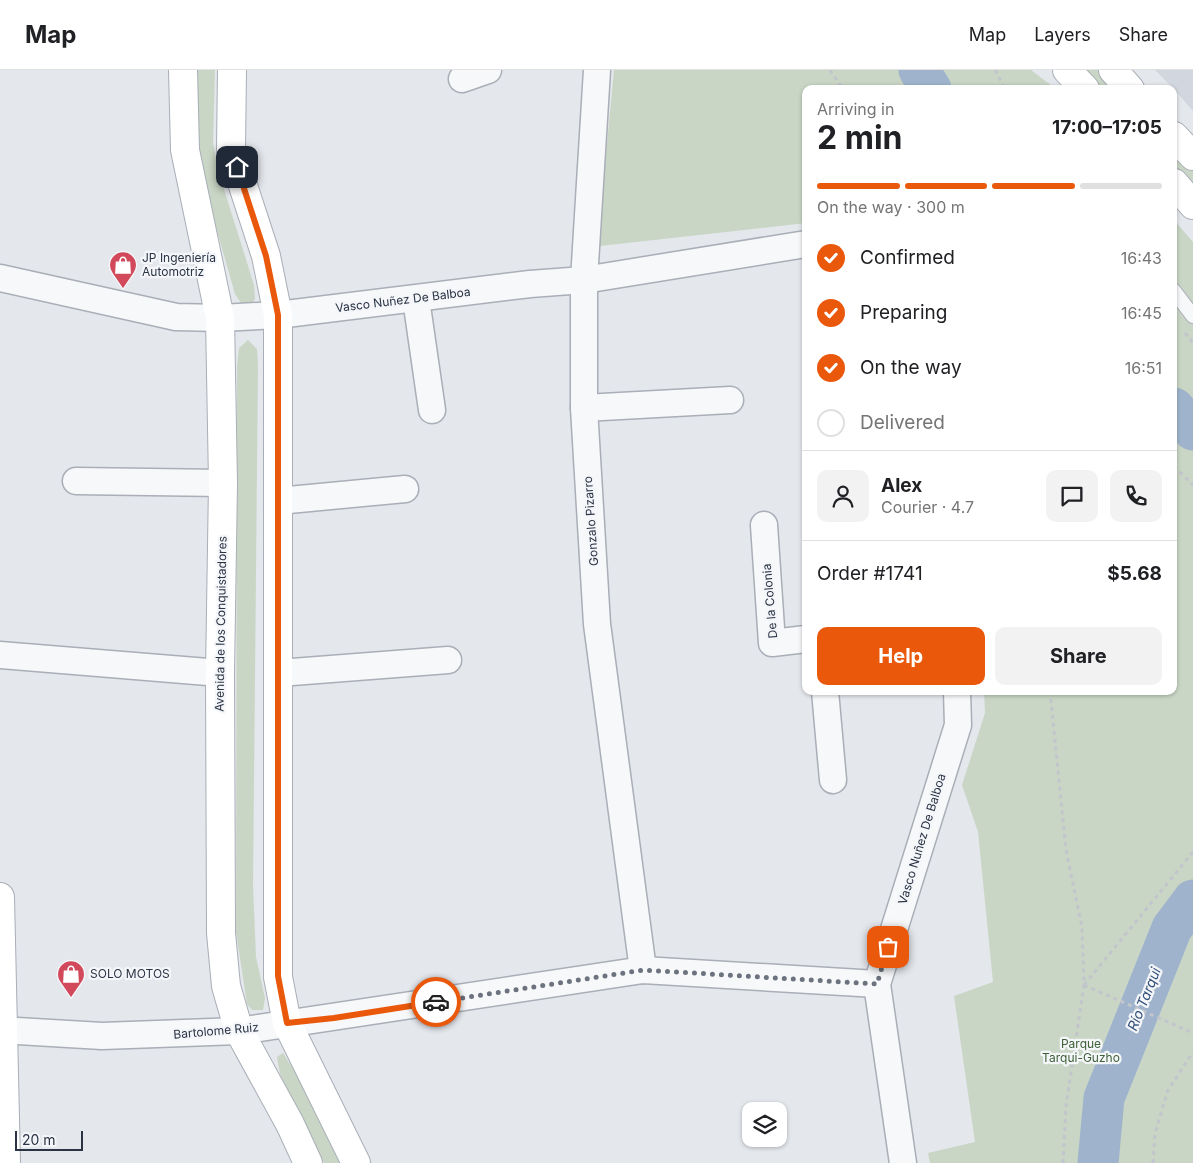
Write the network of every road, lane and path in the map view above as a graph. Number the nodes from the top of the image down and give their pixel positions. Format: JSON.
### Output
{"nodes":[{"id":1,"x":183,"y":70,"type":"edge"},
{"id":2,"x":232,"y":70,"type":"edge"},
{"id":3,"x":488,"y":70,"type":"edge"},
{"id":4,"x":597,"y":70,"type":"edge"},
{"id":5,"x":830,"y":70,"type":"edge"},
{"id":6,"x":995,"y":70,"type":"edge"},
{"id":7,"x":1067,"y":70,"type":"edge"},
{"id":8,"x":1113,"y":70,"type":"edge"},
{"id":9,"x":462,"y":79,"type":"dead end"},
{"id":10,"x":840,"y":85,"type":"edge"},
{"id":11,"x":1003,"y":85,"type":"edge"},
{"id":12,"x":1081,"y":85,"type":"edge"},
{"id":13,"x":1126,"y":85,"type":"edge"},
{"id":14,"x":1177,"y":139,"type":"edge"},
{"id":15,"x":1193,"y":156,"type":"edge"},
{"id":16,"x":1177,"y":187,"type":"edge"},
{"id":17,"x":1193,"y":205,"type":"edge"},
{"id":18,"x":802,"y":245,"type":"edge"},
{"id":19,"x":0,"y":278,"type":"edge"},
{"id":20,"x":584,"y":280,"type":"junction"},
{"id":21,"x":1177,"y":294,"type":"edge"},
{"id":22,"x":416,"y":299,"type":"junction"},
{"id":23,"x":278,"y":315,"type":"junction"},
{"id":24,"x":1193,"y":316,"type":"edge"},
{"id":25,"x":220,"y":318,"type":"junction"},
{"id":26,"x":730,"y":400,"type":"dead end"},
{"id":27,"x":584,"y":408,"type":"junction"},
{"id":28,"x":432,"y":410,"type":"dead end"},
{"id":29,"x":1177,"y":469,"type":"edge"},
{"id":30,"x":76,"y":480,"type":"dead end"},
{"id":31,"x":223,"y":483,"type":"junction"},
{"id":32,"x":1193,"y":485,"type":"edge"},
{"id":33,"x":405,"y":488,"type":"dead end"},
{"id":34,"x":278,"y":500,"type":"junction"},
{"id":35,"x":764,"y":525,"type":"dead end"},
{"id":36,"x":802,"y":639,"type":"edge"},
{"id":37,"x":0,"y":655,"type":"edge"},
{"id":38,"x":448,"y":660,"type":"dead end"},
{"id":39,"x":220,"y":673,"type":"junction"},
{"id":40,"x":278,"y":673,"type":"junction"},
{"id":41,"x":825,"y":695,"type":"edge"},
{"id":42,"x":957,"y":695,"type":"edge"},
{"id":43,"x":1050,"y":695,"type":"edge"},
{"id":44,"x":833,"y":780,"type":"dead end"},
{"id":45,"x":1193,"y":852,"type":"edge"},
{"id":46,"x":0,"y":897,"type":"edge"},
{"id":47,"x":643,"y":970,"type":"junction"},
{"id":48,"x":877,"y":984,"type":"junction"},
{"id":49,"x":1084,"y":985,"type":"junction"},
{"id":50,"x":287,"y":1023,"type":"junction"},
{"id":51,"x":2,"y":1030,"type":"edge"},
{"id":52,"x":239,"y":1031,"type":"junction"},
{"id":53,"x":1193,"y":1033,"type":"edge"},
{"id":54,"x":1193,"y":1052,"type":"edge"},
{"id":55,"x":6,"y":1163,"type":"edge"},
{"id":56,"x":308,"y":1163,"type":"edge"},
{"id":57,"x":356,"y":1163,"type":"edge"},
{"id":58,"x":903,"y":1163,"type":"edge"},
{"id":59,"x":1062,"y":1163,"type":"edge"},
{"id":60,"x":1154,"y":1163,"type":"edge"}],
"edges":[{"from":1,"to":25,"type":"main road","name":"Avenida de los Conquistadores"},
{"from":2,"to":23,"type":"main road"},
{"from":3,"to":9,"type":"street"},
{"from":4,"to":20,"type":"street","name":"Gonzalo Pizarro"},
{"from":5,"to":10,"type":"path"},
{"from":6,"to":11,"type":"path"},
{"from":7,"to":12,"type":"main road"},
{"from":8,"to":13,"type":"main road"},
{"from":14,"to":15,"type":"main road"},
{"from":16,"to":17,"type":"main road"},
{"from":18,"to":20,"type":"street","name":"Vasco Nuñez De Balboa"},
{"from":19,"to":25,"type":"street","name":"Vasco Nuñez De Balboa"},
{"from":20,"to":22,"type":"street","name":"Vasco Nuñez De Balboa"},
{"from":20,"to":27,"type":"street","name":"Gonzalo Pizarro"},
{"from":21,"to":24,"type":"lane"},
{"from":22,"to":23,"type":"street","name":"Vasco Nuñez De Balboa"},
{"from":22,"to":28,"type":"street"},
{"from":23,"to":25,"type":"street","name":"Vasco Nuñez De Balboa"},
{"from":23,"to":34,"type":"main road"},
{"from":25,"to":31,"type":"main road","name":"Avenida de los Conquistadores"},
{"from":26,"to":27,"type":"street"},
{"from":27,"to":47,"type":"street","name":"Gonzalo Pizarro"},
{"from":29,"to":32,"type":"path"},
{"from":30,"to":31,"type":"street"},
{"from":31,"to":39,"type":"main road","name":"Avenida de los Conquistadores"},
{"from":33,"to":34,"type":"street"},
{"from":34,"to":40,"type":"main road"},
{"from":35,"to":36,"type":"street","name":"De la Colonia"},
{"from":37,"to":39,"type":"street"},
{"from":38,"to":40,"type":"street"},
{"from":39,"to":52,"type":"main road","name":"Avenida de los Conquistadores"},
{"from":40,"to":50,"type":"main road"},
{"from":41,"to":44,"type":"street"},
{"from":42,"to":48,"type":"street","name":"Vasco Nuñez De Balboa"},
{"from":43,"to":49,"type":"path"},
{"from":45,"to":49,"type":"path"},
{"from":46,"to":51,"type":"main road"},
{"from":47,"to":48,"type":"street","name":"Bartolome Ruiz"},
{"from":47,"to":50,"type":"street","name":"Bartolome Ruiz"},
{"from":48,"to":58,"type":"street","name":"Vasco Nuñez De Balboa"},
{"from":49,"to":53,"type":"path"},
{"from":49,"to":59,"type":"path"},
{"from":50,"to":52,"type":"street","name":"Bartolome Ruiz"},
{"from":50,"to":57,"type":"main road"},
{"from":51,"to":52,"type":"street","name":"Bartolome Ruiz"},
{"from":51,"to":55,"type":"main road"},
{"from":52,"to":56,"type":"main road","name":"Avenida de los Conquistadores"},
{"from":54,"to":60,"type":"path"}]}
